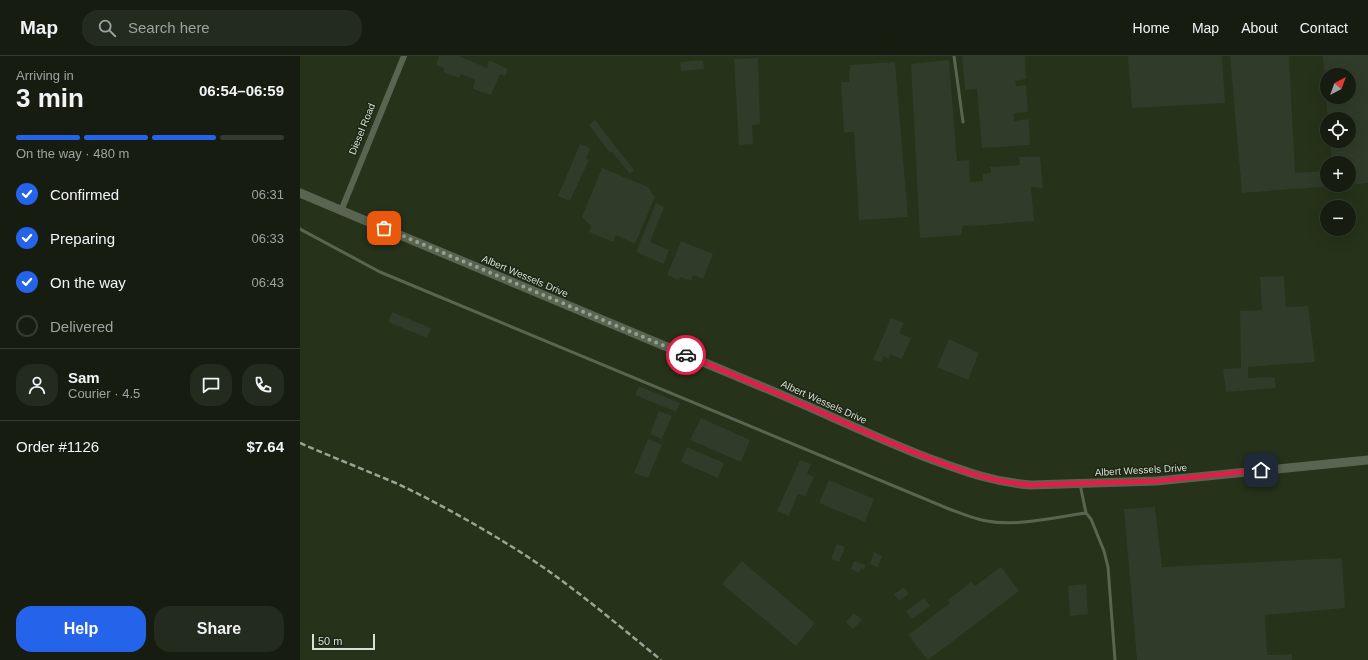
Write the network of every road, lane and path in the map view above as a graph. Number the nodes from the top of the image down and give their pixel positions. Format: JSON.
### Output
{"nodes":[{"id":1,"x":404,"y":56,"type":"edge"},
{"id":2,"x":954,"y":56,"type":"edge"},
{"id":3,"x":963,"y":122,"type":"dead end"},
{"id":4,"x":300,"y":193,"type":"edge"},
{"id":5,"x":341,"y":211,"type":"junction"},
{"id":6,"x":300,"y":229,"type":"edge"},
{"id":7,"x":1368,"y":460,"type":"edge"},
{"id":8,"x":1080,"y":484,"type":"junction"},
{"id":9,"x":1086,"y":513,"type":"junction"},
{"id":10,"x":1115,"y":660,"type":"edge"}],
"edges":[{"from":1,"to":5,"type":"street","name":"Diesel Road"},
{"from":2,"to":3,"type":"lane"},
{"from":4,"to":5,"type":"street","name":"Albert Wessels Drive"},
{"from":5,"to":8,"type":"street","name":"Albert Wessels Drive"},
{"from":6,"to":9,"type":"lane"},
{"from":7,"to":8,"type":"street","name":"Albert Wessels Drive"},
{"from":8,"to":9,"type":"lane"},
{"from":9,"to":10,"type":"lane"}]}
